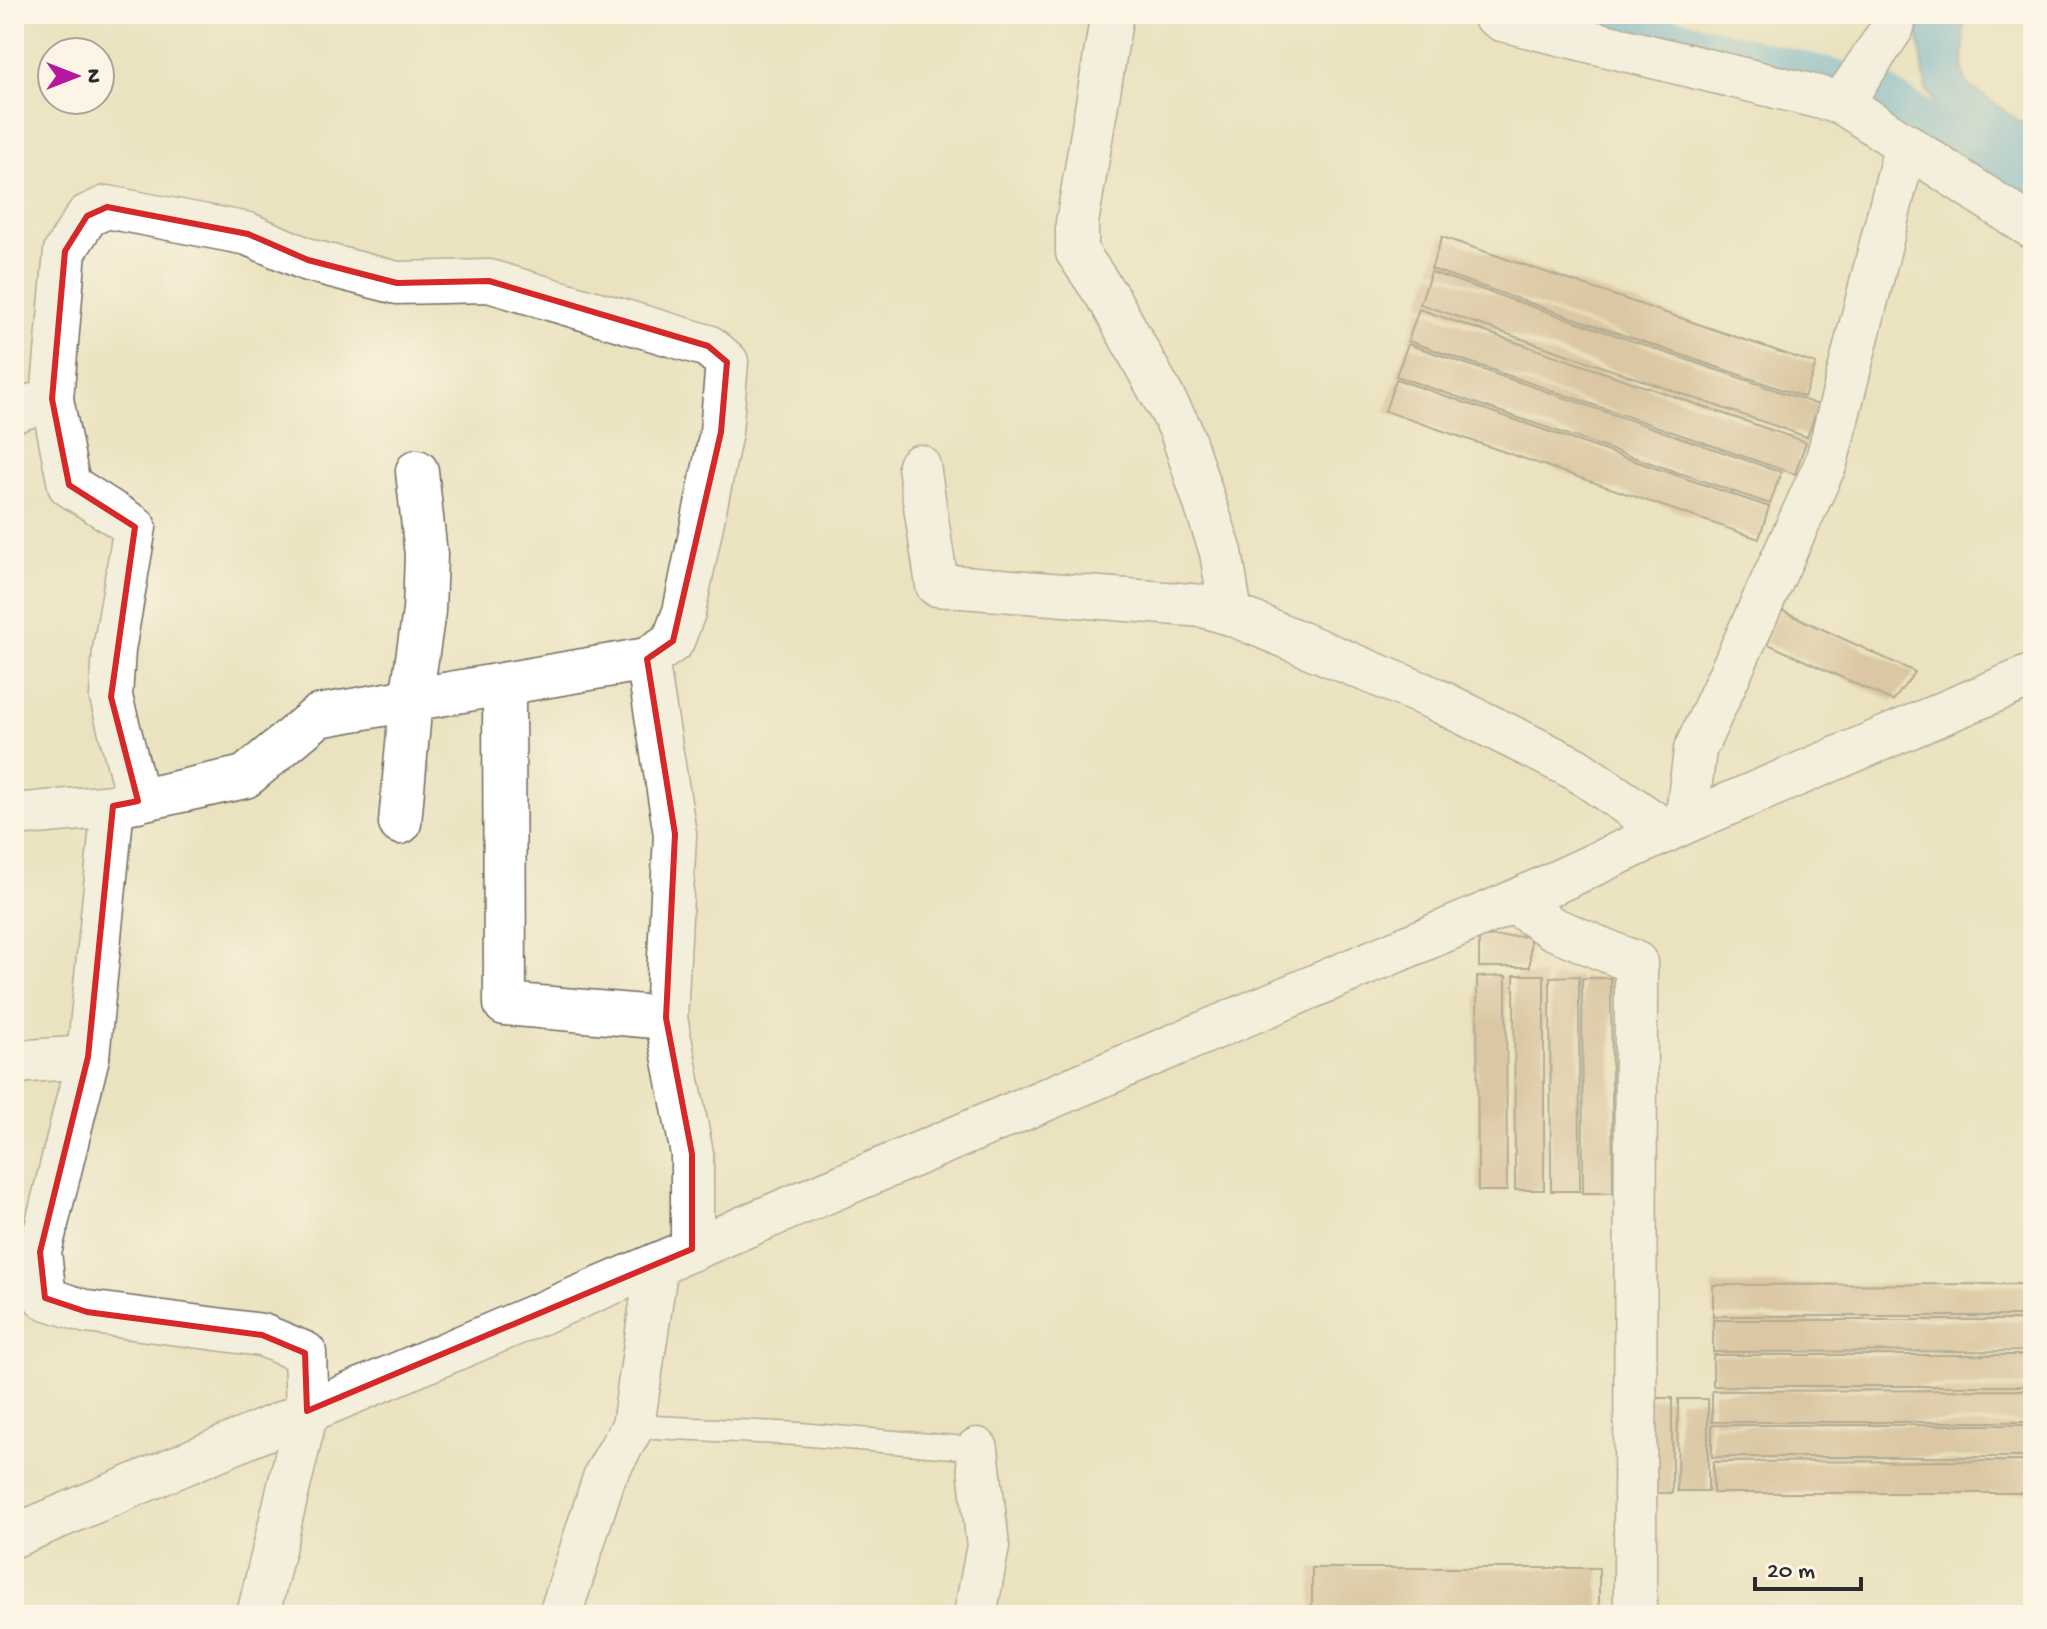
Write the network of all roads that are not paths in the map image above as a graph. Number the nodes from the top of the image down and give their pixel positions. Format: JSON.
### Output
{"nodes":[{"id":1,"x":1112,"y":14,"type":"edge"},
{"id":2,"x":1493,"y":14,"type":"edge"},
{"id":3,"x":1896,"y":14,"type":"edge"},
{"id":4,"x":1842,"y":103,"type":"junction"},
{"id":5,"x":1906,"y":144,"type":"junction"},
{"id":6,"x":2033,"y":228,"type":"edge"},
{"id":7,"x":33,"y":405,"type":"edge"},
{"id":8,"x":919,"y":466,"type":"dead end"},
{"id":9,"x":417,"y":471,"type":"dead end"},
{"id":10,"x":1231,"y":614,"type":"junction"},
{"id":11,"x":647,"y":659,"type":"junction"},
{"id":12,"x":2033,"y":675,"type":"edge"},
{"id":13,"x":504,"y":684,"type":"junction"},
{"id":14,"x":411,"y":700,"type":"junction"},
{"id":15,"x":125,"y":803,"type":"junction"},
{"id":16,"x":14,"y":815,"type":"edge"},
{"id":17,"x":400,"y":823,"type":"dead end"},
{"id":18,"x":1676,"y":826,"type":"junction"},
{"id":19,"x":1513,"y":902,"type":"junction"},
{"id":20,"x":666,"y":1018,"type":"junction"},
{"id":21,"x":88,"y":1057,"type":"junction"},
{"id":22,"x":14,"y":1062,"type":"edge"},
{"id":23,"x":675,"y":1257,"type":"junction"},
{"id":24,"x":307,"y":1411,"type":"junction"},
{"id":25,"x":633,"y":1426,"type":"junction"},
{"id":26,"x":977,"y":1449,"type":"joint"},
{"id":27,"x":14,"y":1536,"type":"edge"},
{"id":28,"x":258,"y":1615,"type":"edge"},
{"id":29,"x":560,"y":1615,"type":"edge"},
{"id":30,"x":975,"y":1615,"type":"edge"},
{"id":31,"x":1635,"y":1615,"type":"edge"}],
"edges":[{"from":1,"to":10,"type":"street"},
{"from":2,"to":4,"type":"street"},
{"from":3,"to":4,"type":"street"},
{"from":4,"to":5,"type":"street"},
{"from":5,"to":6,"type":"street"},
{"from":5,"to":18,"type":"street"},
{"from":7,"to":11,"type":"street"},
{"from":7,"to":15,"type":"street"},
{"from":8,"to":10,"type":"street"},
{"from":9,"to":14,"type":"street"},
{"from":10,"to":18,"type":"street"},
{"from":11,"to":13,"type":"street"},
{"from":11,"to":20,"type":"street"},
{"from":12,"to":18,"type":"street"},
{"from":13,"to":14,"type":"street"},
{"from":13,"to":20,"type":"street"},
{"from":14,"to":15,"type":"street"},
{"from":14,"to":17,"type":"street"},
{"from":15,"to":16,"type":"street"},
{"from":15,"to":21,"type":"street"},
{"from":18,"to":19,"type":"street"},
{"from":19,"to":23,"type":"street"},
{"from":19,"to":31,"type":"street"},
{"from":20,"to":23,"type":"street"},
{"from":21,"to":22,"type":"street"},
{"from":21,"to":24,"type":"street"},
{"from":23,"to":24,"type":"street"},
{"from":23,"to":25,"type":"street"},
{"from":24,"to":27,"type":"street"},
{"from":24,"to":28,"type":"street"},
{"from":25,"to":26,"type":"lane"},
{"from":25,"to":29,"type":"street"},
{"from":26,"to":30,"type":"street"}]}
